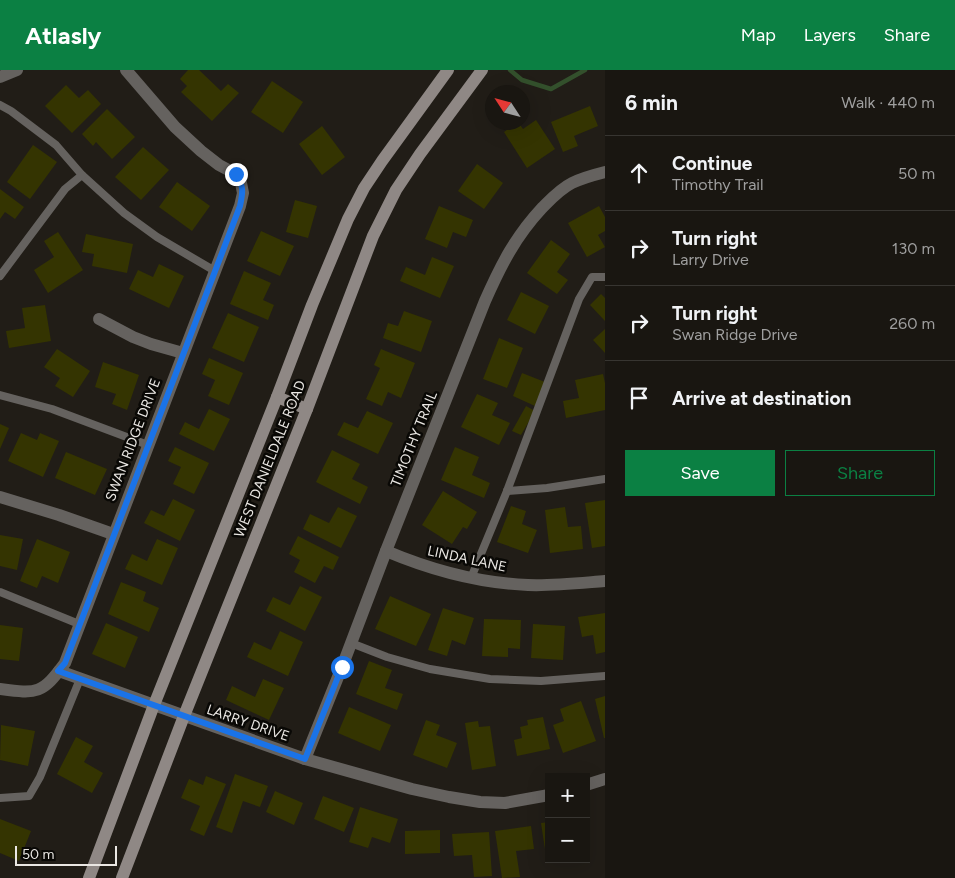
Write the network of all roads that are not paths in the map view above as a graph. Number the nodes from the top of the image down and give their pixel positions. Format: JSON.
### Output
{"nodes":[{"id":1,"x":17,"y":70,"type":"edge"},
{"id":2,"x":126,"y":70,"type":"edge"},
{"id":3,"x":448,"y":70,"type":"edge"},
{"id":4,"x":482,"y":70,"type":"edge"},
{"id":5,"x":0,"y":78,"type":"edge"},
{"id":6,"x":0,"y":105,"type":"edge"},
{"id":7,"x":605,"y":172,"type":"edge"},
{"id":8,"x":82,"y":175,"type":"junction"},
{"id":9,"x":215,"y":270,"type":"junction"},
{"id":10,"x":0,"y":276,"type":"edge"},
{"id":11,"x":605,"y":277,"type":"edge"},
{"id":12,"x":99,"y":319,"type":"dead end"},
{"id":13,"x":183,"y":353,"type":"junction"},
{"id":14,"x":0,"y":395,"type":"edge"},
{"id":15,"x":277,"y":397,"type":"junction"},
{"id":16,"x":307,"y":409,"type":"junction"},
{"id":17,"x":148,"y":445,"type":"junction"},
{"id":18,"x":605,"y":479,"type":"edge"},
{"id":19,"x":507,"y":491,"type":"junction"},
{"id":20,"x":0,"y":497,"type":"edge"},
{"id":21,"x":113,"y":534,"type":"junction"},
{"id":22,"x":386,"y":551,"type":"junction"},
{"id":23,"x":471,"y":578,"type":"junction"},
{"id":24,"x":605,"y":582,"type":"edge"},
{"id":25,"x":0,"y":592,"type":"edge"},
{"id":26,"x":79,"y":624,"type":"junction"},
{"id":27,"x":352,"y":643,"type":"junction"},
{"id":28,"x":58,"y":671,"type":"junction"},
{"id":29,"x":605,"y":676,"type":"edge"},
{"id":30,"x":80,"y":679,"type":"junction"},
{"id":31,"x":0,"y":689,"type":"edge"},
{"id":32,"x":154,"y":706,"type":"junction"},
{"id":33,"x":184,"y":716,"type":"junction"},
{"id":34,"x":305,"y":759,"type":"junction"},
{"id":35,"x":605,"y":779,"type":"edge"},
{"id":36,"x":590,"y":784,"type":"edge"},
{"id":37,"x":545,"y":795,"type":"edge"},
{"id":38,"x":0,"y":798,"type":"edge"},
{"id":39,"x":89,"y":878,"type":"edge"},
{"id":40,"x":122,"y":878,"type":"edge"}],
"edges":[{"from":1,"to":5,"type":"street"},
{"from":2,"to":9,"type":"street","name":"SWAN RIDGE DRIVE"},
{"from":3,"to":15,"type":"main road","name":"WEST DANIELDALE ROAD"},
{"from":4,"to":16,"type":"main road","name":"WEST DANIELDALE ROAD"},
{"from":6,"to":8,"type":"lane"},
{"from":7,"to":22,"type":"street","name":"TIMOTHY TRAIL"},
{"from":8,"to":9,"type":"lane"},
{"from":8,"to":10,"type":"lane"},
{"from":9,"to":13,"type":"street","name":"SWAN RIDGE DRIVE"},
{"from":11,"to":19,"type":"lane"},
{"from":12,"to":13,"type":"street"},
{"from":13,"to":17,"type":"street","name":"SWAN RIDGE DRIVE"},
{"from":14,"to":17,"type":"lane"},
{"from":15,"to":16,"type":"main road"},
{"from":15,"to":32,"type":"main road","name":"WEST DANIELDALE ROAD"},
{"from":16,"to":33,"type":"main road","name":"WEST DANIELDALE ROAD"},
{"from":17,"to":21,"type":"street","name":"SWAN RIDGE DRIVE"},
{"from":18,"to":19,"type":"lane"},
{"from":19,"to":23,"type":"lane"},
{"from":20,"to":21,"type":"street"},
{"from":21,"to":26,"type":"street","name":"SWAN RIDGE DRIVE"},
{"from":22,"to":23,"type":"street","name":"LINDA LANE"},
{"from":22,"to":27,"type":"street","name":"TIMOTHY TRAIL"},
{"from":23,"to":24,"type":"street","name":"LINDA LANE"},
{"from":25,"to":26,"type":"lane"},
{"from":26,"to":28,"type":"street","name":"SWAN RIDGE DRIVE"},
{"from":27,"to":29,"type":"lane"},
{"from":27,"to":34,"type":"street","name":"TIMOTHY TRAIL"},
{"from":28,"to":30,"type":"street","name":"LARRY DRIVE"},
{"from":28,"to":31,"type":"street","name":"SWAN RIDGE DRIVE"},
{"from":30,"to":32,"type":"street","name":"LARRY DRIVE"},
{"from":30,"to":38,"type":"lane"},
{"from":32,"to":33,"type":"street","name":"LARRY DRIVE"},
{"from":32,"to":39,"type":"main road","name":"WEST DANIELDALE ROAD"},
{"from":33,"to":34,"type":"street","name":"LARRY DRIVE"},
{"from":33,"to":40,"type":"main road","name":"WEST DANIELDALE ROAD"},
{"from":34,"to":37,"type":"street","name":"LARRY DRIVE"},
{"from":35,"to":36,"type":"street"}]}
